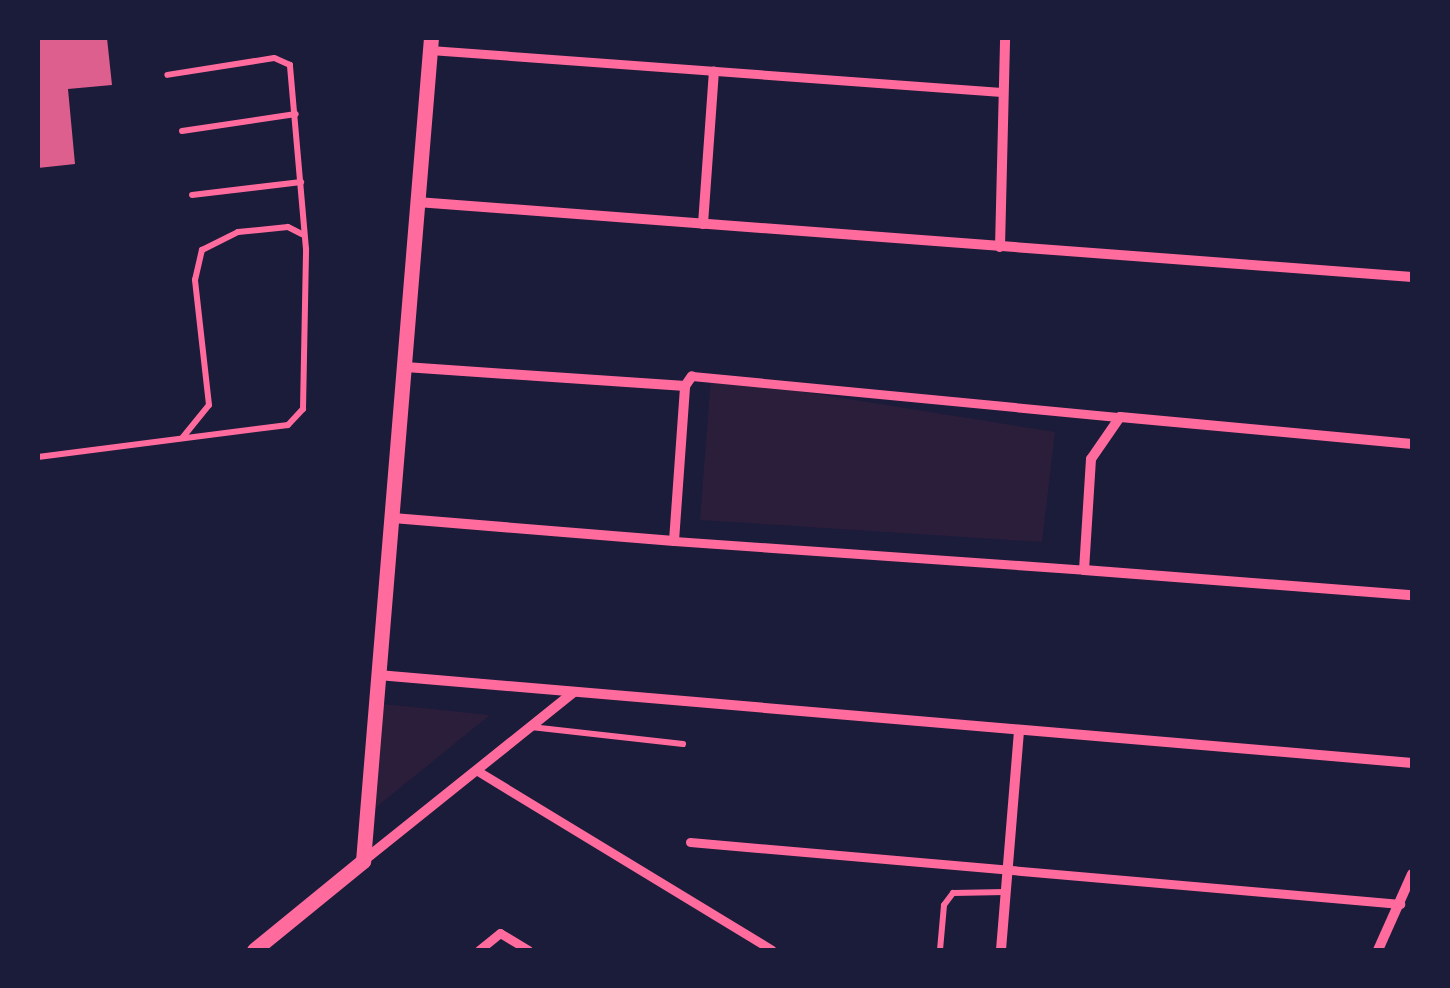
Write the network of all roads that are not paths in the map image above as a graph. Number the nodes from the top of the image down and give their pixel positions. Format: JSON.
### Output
{"nodes":[{"id":1,"x":1005,"y":38,"type":"edge"},
{"id":2,"x":430,"y":44,"type":"edge"},
{"id":3,"x":714,"y":71,"type":"junction"},
{"id":4,"x":167,"y":75,"type":"dead end"},
{"id":5,"x":1001,"y":92,"type":"junction"},
{"id":6,"x":296,"y":114,"type":"junction"},
{"id":7,"x":182,"y":131,"type":"dead end"},
{"id":8,"x":301,"y":182,"type":"junction"},
{"id":9,"x":192,"y":195,"type":"dead end"},
{"id":10,"x":417,"y":202,"type":"junction"},
{"id":11,"x":704,"y":224,"type":"junction"},
{"id":12,"x":302,"y":234,"type":"junction"},
{"id":13,"x":1000,"y":247,"type":"junction"},
{"id":14,"x":1412,"y":276,"type":"edge"},
{"id":15,"x":405,"y":367,"type":"junction"},
{"id":16,"x":688,"y":381,"type":"junction"},
{"id":17,"x":1120,"y":418,"type":"junction"},
{"id":18,"x":182,"y":438,"type":"junction"},
{"id":19,"x":1412,"y":444,"type":"edge"},
{"id":20,"x":38,"y":458,"type":"edge"},
{"id":21,"x":392,"y":518,"type":"junction"},
{"id":22,"x":674,"y":541,"type":"junction"},
{"id":23,"x":1084,"y":570,"type":"junction"},
{"id":24,"x":1412,"y":595,"type":"edge"},
{"id":25,"x":378,"y":675,"type":"junction"},
{"id":26,"x":574,"y":692,"type":"junction"},
{"id":27,"x":530,"y":727,"type":"junction"},
{"id":28,"x":1019,"y":731,"type":"junction"},
{"id":29,"x":683,"y":744,"type":"dead end"},
{"id":30,"x":1412,"y":763,"type":"edge"},
{"id":31,"x":476,"y":770,"type":"junction"},
{"id":32,"x":690,"y":842,"type":"dead end"},
{"id":33,"x":362,"y":861,"type":"junction"},
{"id":34,"x":1008,"y":869,"type":"junction"},
{"id":35,"x":1412,"y":874,"type":"edge"},
{"id":36,"x":1006,"y":892,"type":"junction"},
{"id":37,"x":1400,"y":904,"type":"junction"},
{"id":38,"x":254,"y":950,"type":"edge"},
{"id":39,"x":478,"y":950,"type":"edge"},
{"id":40,"x":528,"y":950,"type":"edge"},
{"id":41,"x":772,"y":950,"type":"edge"},
{"id":42,"x":940,"y":950,"type":"edge"},
{"id":43,"x":1001,"y":950,"type":"edge"},
{"id":44,"x":1378,"y":950,"type":"edge"}],
"edges":[{"from":1,"to":5,"type":"street"},
{"from":2,"to":3,"type":"street"},
{"from":2,"to":10,"type":"street"},
{"from":3,"to":5,"type":"street"},
{"from":3,"to":11,"type":"street"},
{"from":4,"to":6,"type":"lane"},
{"from":5,"to":13,"type":"street"},
{"from":6,"to":7,"type":"lane"},
{"from":6,"to":8,"type":"lane"},
{"from":8,"to":9,"type":"lane"},
{"from":8,"to":12,"type":"lane"},
{"from":10,"to":11,"type":"street"},
{"from":10,"to":15,"type":"street"},
{"from":11,"to":13,"type":"street"},
{"from":12,"to":18,"type":"lane"},
{"from":12,"to":18,"type":"lane"},
{"from":13,"to":14,"type":"street"},
{"from":15,"to":16,"type":"street"},
{"from":15,"to":21,"type":"street"},
{"from":16,"to":17,"type":"street"},
{"from":16,"to":22,"type":"street"},
{"from":17,"to":19,"type":"street"},
{"from":17,"to":23,"type":"street"},
{"from":18,"to":20,"type":"lane"},
{"from":21,"to":22,"type":"street"},
{"from":21,"to":25,"type":"street"},
{"from":22,"to":23,"type":"street"},
{"from":23,"to":24,"type":"street"},
{"from":25,"to":26,"type":"street"},
{"from":25,"to":33,"type":"street"},
{"from":26,"to":27,"type":"street"},
{"from":26,"to":28,"type":"street"},
{"from":27,"to":29,"type":"lane"},
{"from":27,"to":31,"type":"street"},
{"from":28,"to":30,"type":"street"},
{"from":28,"to":34,"type":"street"},
{"from":31,"to":33,"type":"street"},
{"from":31,"to":41,"type":"street"},
{"from":32,"to":34,"type":"street"},
{"from":33,"to":38,"type":"street"},
{"from":34,"to":36,"type":"street"},
{"from":34,"to":37,"type":"street"},
{"from":35,"to":37,"type":"street"},
{"from":36,"to":42,"type":"lane"},
{"from":36,"to":43,"type":"street"},
{"from":37,"to":44,"type":"street"},
{"from":39,"to":40,"type":"street"}]}
